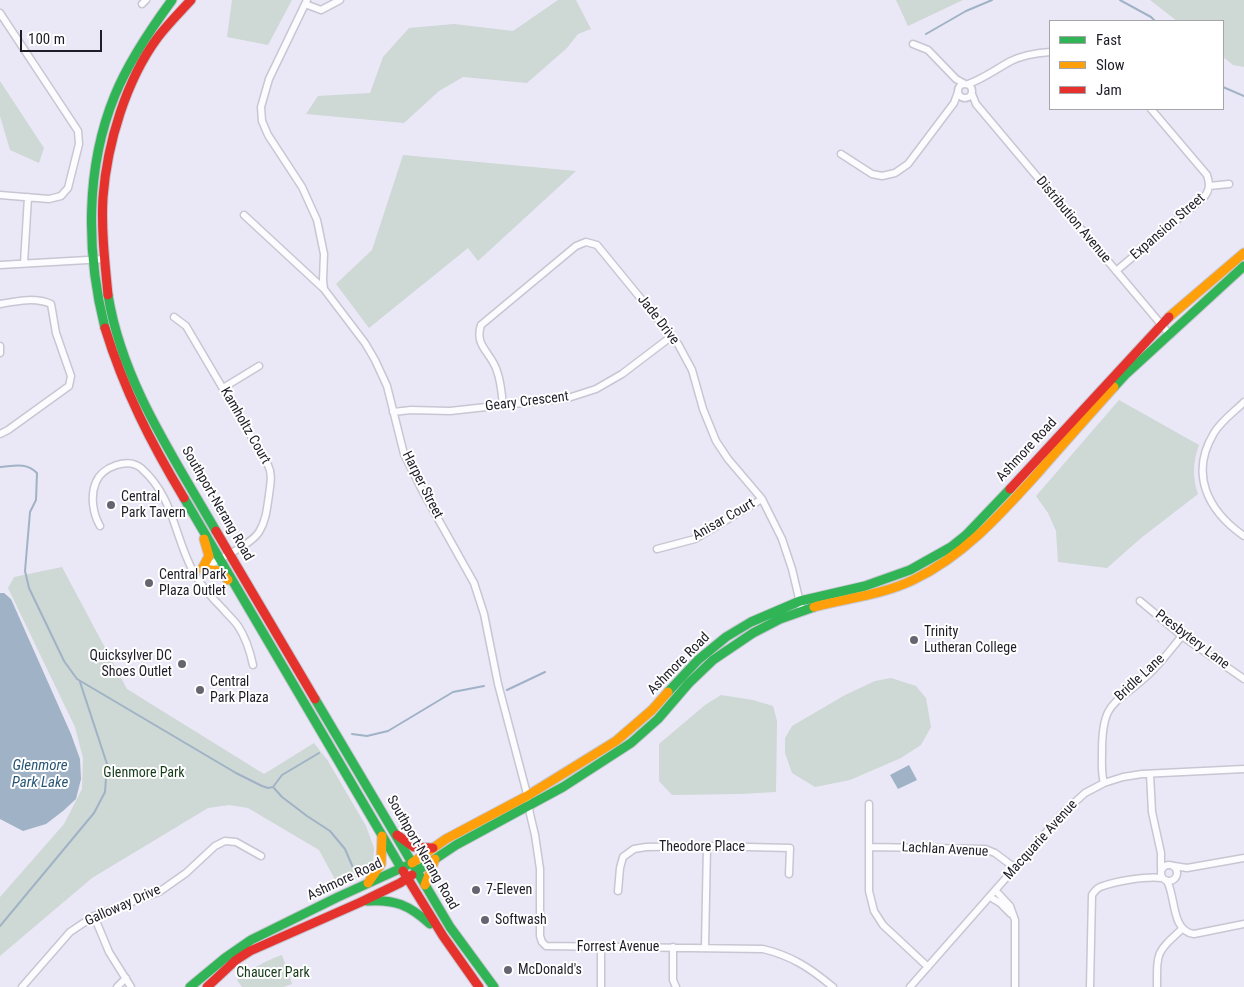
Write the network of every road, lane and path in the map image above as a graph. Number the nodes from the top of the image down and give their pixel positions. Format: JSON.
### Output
{"nodes":[{"id":1,"x":172,"y":0,"type":"edge"},
{"id":2,"x":192,"y":0,"type":"edge"},
{"id":3,"x":340,"y":0,"type":"edge"},
{"id":4,"x":306,"y":2,"type":"edge"},
{"id":5,"x":0,"y":13,"type":"edge"},
{"id":6,"x":913,"y":44,"type":"dead end"},
{"id":7,"x":1049,"y":52,"type":"edge"},
{"id":8,"x":956,"y":79,"type":"junction"},
{"id":9,"x":977,"y":81,"type":"junction"},
{"id":10,"x":967,"y":84,"type":"junction"},
{"id":11,"x":958,"y":90,"type":"junction"},
{"id":12,"x":969,"y":96,"type":"junction"},
{"id":13,"x":954,"y":103,"type":"junction"},
{"id":14,"x":1152,"y":110,"type":"edge"},
{"id":15,"x":841,"y":154,"type":"dead end"},
{"id":16,"x":1229,"y":184,"type":"dead end"},
{"id":17,"x":1209,"y":186,"type":"junction"},
{"id":18,"x":0,"y":194,"type":"edge"},
{"id":19,"x":28,"y":197,"type":"junction"},
{"id":20,"x":244,"y":215,"type":"dead end"},
{"id":21,"x":1244,"y":253,"type":"edge"},
{"id":22,"x":105,"y":259,"type":"junction"},
{"id":23,"x":94,"y":261,"type":"junction"},
{"id":24,"x":24,"y":263,"type":"junction"},
{"id":25,"x":0,"y":265,"type":"edge"},
{"id":26,"x":1244,"y":266,"type":"edge"},
{"id":27,"x":1116,"y":271,"type":"junction"},
{"id":28,"x":324,"y":290,"type":"junction"},
{"id":29,"x":0,"y":304,"type":"edge"},
{"id":30,"x":174,"y":317,"type":"dead end"},
{"id":31,"x":1161,"y":324,"type":"junction"},
{"id":32,"x":1170,"y":335,"type":"junction"},
{"id":33,"x":672,"y":336,"type":"junction"},
{"id":34,"x":0,"y":346,"type":"edge"},
{"id":35,"x":0,"y":353,"type":"edge"},
{"id":36,"x":259,"y":366,"type":"dead end"},
{"id":37,"x":223,"y":388,"type":"junction"},
{"id":38,"x":1244,"y":402,"type":"edge"},
{"id":39,"x":502,"y":406,"type":"junction"},
{"id":40,"x":393,"y":412,"type":"junction"},
{"id":41,"x":0,"y":434,"type":"edge"},
{"id":42,"x":762,"y":499,"type":"junction"},
{"id":43,"x":201,"y":525,"type":"junction"},
{"id":44,"x":100,"y":526,"type":"dead end"},
{"id":45,"x":1244,"y":536,"type":"edge"},
{"id":46,"x":658,"y":549,"type":"dead end"},
{"id":47,"x":229,"y":553,"type":"junction"},
{"id":48,"x":220,"y":558,"type":"junction"},
{"id":49,"x":198,"y":571,"type":"junction"},
{"id":50,"x":238,"y":589,"type":"junction"},
{"id":51,"x":800,"y":601,"type":"junction"},
{"id":52,"x":1140,"y":601,"type":"dead end"},
{"id":53,"x":802,"y":611,"type":"junction"},
{"id":54,"x":1182,"y":636,"type":"junction"},
{"id":55,"x":253,"y":665,"type":"dead end"},
{"id":56,"x":1244,"y":679,"type":"edge"},
{"id":57,"x":1244,"y":769,"type":"edge"},
{"id":58,"x":1150,"y":774,"type":"junction"},
{"id":59,"x":1104,"y":783,"type":"junction"},
{"id":60,"x":527,"y":796,"type":"junction"},
{"id":61,"x":869,"y":804,"type":"dead end"},
{"id":62,"x":528,"y":806,"type":"junction"},
{"id":63,"x":394,"y":833,"type":"junction"},
{"id":64,"x":382,"y":835,"type":"junction"},
{"id":65,"x":1158,"y":838,"type":"junction"},
{"id":66,"x":707,"y":846,"type":"junction"},
{"id":67,"x":869,"y":847,"type":"junction"},
{"id":68,"x":433,"y":848,"type":"junction"},
{"id":69,"x":261,"y":856,"type":"dead end"},
{"id":70,"x":1244,"y":858,"type":"edge"},
{"id":71,"x":435,"y":859,"type":"junction"},
{"id":72,"x":412,"y":863,"type":"junction"},
{"id":73,"x":1173,"y":866,"type":"junction"},
{"id":74,"x":401,"y":868,"type":"junction"},
{"id":75,"x":1015,"y":868,"type":"junction"},
{"id":76,"x":1187,"y":868,"type":"junction"},
{"id":77,"x":1161,"y":870,"type":"junction"},
{"id":78,"x":417,"y":871,"type":"junction"},
{"id":79,"x":789,"y":874,"type":"dead end"},
{"id":80,"x":1152,"y":877,"type":"junction"},
{"id":81,"x":1170,"y":878,"type":"junction"},
{"id":82,"x":407,"y":879,"type":"junction"},
{"id":83,"x":368,"y":884,"type":"junction"},
{"id":84,"x":425,"y":885,"type":"junction"},
{"id":85,"x":618,"y":891,"type":"dead end"},
{"id":86,"x":996,"y":891,"type":"junction"},
{"id":87,"x":990,"y":897,"type":"junction"},
{"id":88,"x":361,"y":902,"type":"junction"},
{"id":89,"x":1012,"y":915,"type":"junction"},
{"id":90,"x":94,"y":916,"type":"junction"},
{"id":91,"x":1244,"y":924,"type":"edge"},
{"id":92,"x":1182,"y":929,"type":"junction"},
{"id":93,"x":440,"y":932,"type":"junction"},
{"id":94,"x":601,"y":946,"type":"junction"},
{"id":95,"x":673,"y":947,"type":"junction"},
{"id":96,"x":705,"y":947,"type":"junction"},
{"id":97,"x":928,"y":966,"type":"junction"},
{"id":98,"x":126,"y":978,"type":"junction"},
{"id":99,"x":22,"y":987,"type":"edge"},
{"id":100,"x":117,"y":987,"type":"edge"},
{"id":101,"x":131,"y":987,"type":"edge"},
{"id":102,"x":190,"y":987,"type":"edge"},
{"id":103,"x":207,"y":987,"type":"edge"},
{"id":104,"x":479,"y":987,"type":"edge"},
{"id":105,"x":494,"y":987,"type":"edge"},
{"id":106,"x":601,"y":987,"type":"edge"},
{"id":107,"x":676,"y":987,"type":"edge"},
{"id":108,"x":833,"y":987,"type":"edge"},
{"id":109,"x":910,"y":987,"type":"edge"},
{"id":110,"x":1015,"y":987,"type":"edge"},
{"id":111,"x":1090,"y":987,"type":"edge"},
{"id":112,"x":1157,"y":987,"type":"edge"}],
"edges":[{"from":1,"to":23,"type":"main road","name":"Southport-Nerang Road"},
{"from":2,"to":22,"type":"main road","name":"Southport-Nerang Road"},
{"from":3,"to":4,"type":"street"},
{"from":4,"to":28,"type":"street"},
{"from":5,"to":19,"type":"street"},
{"from":6,"to":8,"type":"street"},
{"from":7,"to":9,"type":"street"},
{"from":8,"to":10,"type":"street"},
{"from":8,"to":11,"type":"street"},
{"from":9,"to":10,"type":"street"},
{"from":9,"to":12,"type":"street"},
{"from":10,"to":11,"type":"street"},
{"from":10,"to":12,"type":"street"},
{"from":11,"to":12,"type":"street"},
{"from":11,"to":13,"type":"street"},
{"from":12,"to":13,"type":"street"},
{"from":12,"to":27,"type":"street","name":"Distribution Avenue"},
{"from":13,"to":15,"type":"street"},
{"from":14,"to":17,"type":"street","name":"Expansion Street"},
{"from":16,"to":17,"type":"street"},
{"from":17,"to":27,"type":"street","name":"Expansion Street"},
{"from":18,"to":19,"type":"street"},
{"from":19,"to":24,"type":"street"},
{"from":20,"to":28,"type":"street","name":"Harper Street"},
{"from":21,"to":31,"type":"main road","name":"Ashmore Road"},
{"from":22,"to":23,"type":"street"},
{"from":22,"to":47,"type":"main road","name":"Southport-Nerang Road"},
{"from":23,"to":24,"type":"street"},
{"from":23,"to":43,"type":"main road","name":"Southport-Nerang Road"},
{"from":24,"to":25,"type":"street"},
{"from":26,"to":32,"type":"main road","name":"Ashmore Road"},
{"from":27,"to":31,"type":"street","name":"Distribution Avenue"},
{"from":28,"to":40,"type":"street","name":"Harper Street"},
{"from":29,"to":41,"type":"street"},
{"from":30,"to":37,"type":"street","name":"Kamholtz Court"},
{"from":31,"to":32,"type":"street","name":"Distribution Avenue"},
{"from":31,"to":51,"type":"main road","name":"Ashmore Road"},
{"from":32,"to":53,"type":"main road","name":"Ashmore Road"},
{"from":33,"to":39,"type":"street","name":"Geary Crescent"},
{"from":33,"to":39,"type":"street","name":"Jade Drive"},
{"from":33,"to":42,"type":"street","name":"Jade Drive"},
{"from":34,"to":35,"type":"street"},
{"from":36,"to":37,"type":"street"},
{"from":37,"to":47,"type":"street","name":"Kamholtz Court"},
{"from":38,"to":45,"type":"street"},
{"from":39,"to":40,"type":"street","name":"Geary Crescent"},
{"from":40,"to":60,"type":"street","name":"Harper Street"},
{"from":42,"to":46,"type":"street","name":"Anisar Court"},
{"from":42,"to":51,"type":"street","name":"Jade Drive"},
{"from":43,"to":48,"type":"main road","name":"Southport-Nerang Road"},
{"from":43,"to":49,"type":"main road"},
{"from":44,"to":49,"type":"street"},
{"from":47,"to":48,"type":"street","name":"Kamholtz Court"},
{"from":47,"to":63,"type":"main road","name":"Southport-Nerang Road"},
{"from":48,"to":49,"type":"street","name":"Kamholtz Court"},
{"from":48,"to":50,"type":"main road","name":"Southport-Nerang Road"},
{"from":49,"to":50,"type":"main road"},
{"from":49,"to":55,"type":"street"},
{"from":50,"to":64,"type":"main road","name":"Southport-Nerang Road"},
{"from":51,"to":53,"type":"street","name":"Jade Drive"},
{"from":51,"to":60,"type":"main road","name":"Ashmore Road"},
{"from":52,"to":54,"type":"street","name":"Presbytery Lane"},
{"from":53,"to":62,"type":"main road","name":"Ashmore Road"},
{"from":54,"to":56,"type":"street","name":"Presbytery Lane"},
{"from":54,"to":59,"type":"street","name":"Bridle Lane"},
{"from":57,"to":58,"type":"street","name":"Macquarie Avenue"},
{"from":58,"to":59,"type":"street","name":"Macquarie Avenue"},
{"from":58,"to":65,"type":"street"},
{"from":59,"to":75,"type":"street","name":"Macquarie Avenue"},
{"from":60,"to":62,"type":"street","name":"Forrest Avenue"},
{"from":60,"to":68,"type":"main road","name":"Ashmore Road"},
{"from":61,"to":67,"type":"street"},
{"from":62,"to":71,"type":"main road","name":"Ashmore Road"},
{"from":62,"to":94,"type":"street","name":"Forrest Avenue"},
{"from":63,"to":68,"type":"main road"},
{"from":63,"to":72,"type":"main road","name":"Southport-Nerang Road"},
{"from":64,"to":74,"type":"main road","name":"Southport-Nerang Road"},
{"from":64,"to":83,"type":"main road"},
{"from":65,"to":73,"type":"street"},
{"from":65,"to":77,"type":"street"},
{"from":66,"to":79,"type":"street","name":"Theodore Place"},
{"from":66,"to":85,"type":"street","name":"Theodore Place"},
{"from":66,"to":96,"type":"street"},
{"from":67,"to":75,"type":"street","name":"Lachlan Avenue"},
{"from":67,"to":97,"type":"street"},
{"from":68,"to":72,"type":"main road","name":"Ashmore Road"},
{"from":69,"to":90,"type":"street","name":"Galloway Drive"},
{"from":70,"to":76,"type":"street"},
{"from":71,"to":78,"type":"main road","name":"Ashmore Road"},
{"from":71,"to":84,"type":"main road"},
{"from":72,"to":74,"type":"main road","name":"Ashmore Road"},
{"from":72,"to":78,"type":"main road","name":"Southport-Nerang Road"},
{"from":73,"to":76,"type":"street"},
{"from":73,"to":77,"type":"street"},
{"from":73,"to":81,"type":"street"},
{"from":74,"to":82,"type":"main road","name":"Southport-Nerang Road"},
{"from":74,"to":83,"type":"main road","name":"Ashmore Road"},
{"from":75,"to":86,"type":"street","name":"Macquarie Avenue"},
{"from":76,"to":81,"type":"street"},
{"from":77,"to":80,"type":"street"},
{"from":77,"to":81,"type":"street"},
{"from":78,"to":82,"type":"main road","name":"Ashmore Road"},
{"from":78,"to":84,"type":"main road","name":"Southport-Nerang Road"},
{"from":80,"to":81,"type":"street"},
{"from":80,"to":111,"type":"street"},
{"from":81,"to":92,"type":"street"},
{"from":82,"to":88,"type":"main road","name":"Ashmore Road"},
{"from":82,"to":93,"type":"main road","name":"Southport-Nerang Road"},
{"from":83,"to":102,"type":"main road","name":"Ashmore Road"},
{"from":84,"to":105,"type":"main road","name":"Southport-Nerang Road"},
{"from":86,"to":87,"type":"street","name":"Macquarie Avenue"},
{"from":86,"to":89,"type":"street"},
{"from":87,"to":89,"type":"street"},
{"from":87,"to":97,"type":"street","name":"Macquarie Avenue"},
{"from":88,"to":93,"type":"main road"},
{"from":88,"to":103,"type":"main road","name":"Ashmore Road"},
{"from":89,"to":110,"type":"street"},
{"from":90,"to":98,"type":"street"},
{"from":90,"to":99,"type":"street","name":"Galloway Drive"},
{"from":91,"to":92,"type":"street"},
{"from":92,"to":112,"type":"street"},
{"from":93,"to":104,"type":"main road","name":"Southport-Nerang Road"},
{"from":94,"to":95,"type":"street","name":"Forrest Avenue"},
{"from":94,"to":106,"type":"street"},
{"from":95,"to":96,"type":"street","name":"Forrest Avenue"},
{"from":95,"to":107,"type":"street"},
{"from":96,"to":108,"type":"street","name":"Forrest Avenue"},
{"from":97,"to":109,"type":"street","name":"Macquarie Avenue"},
{"from":98,"to":100,"type":"street"},
{"from":98,"to":101,"type":"street"}]}
